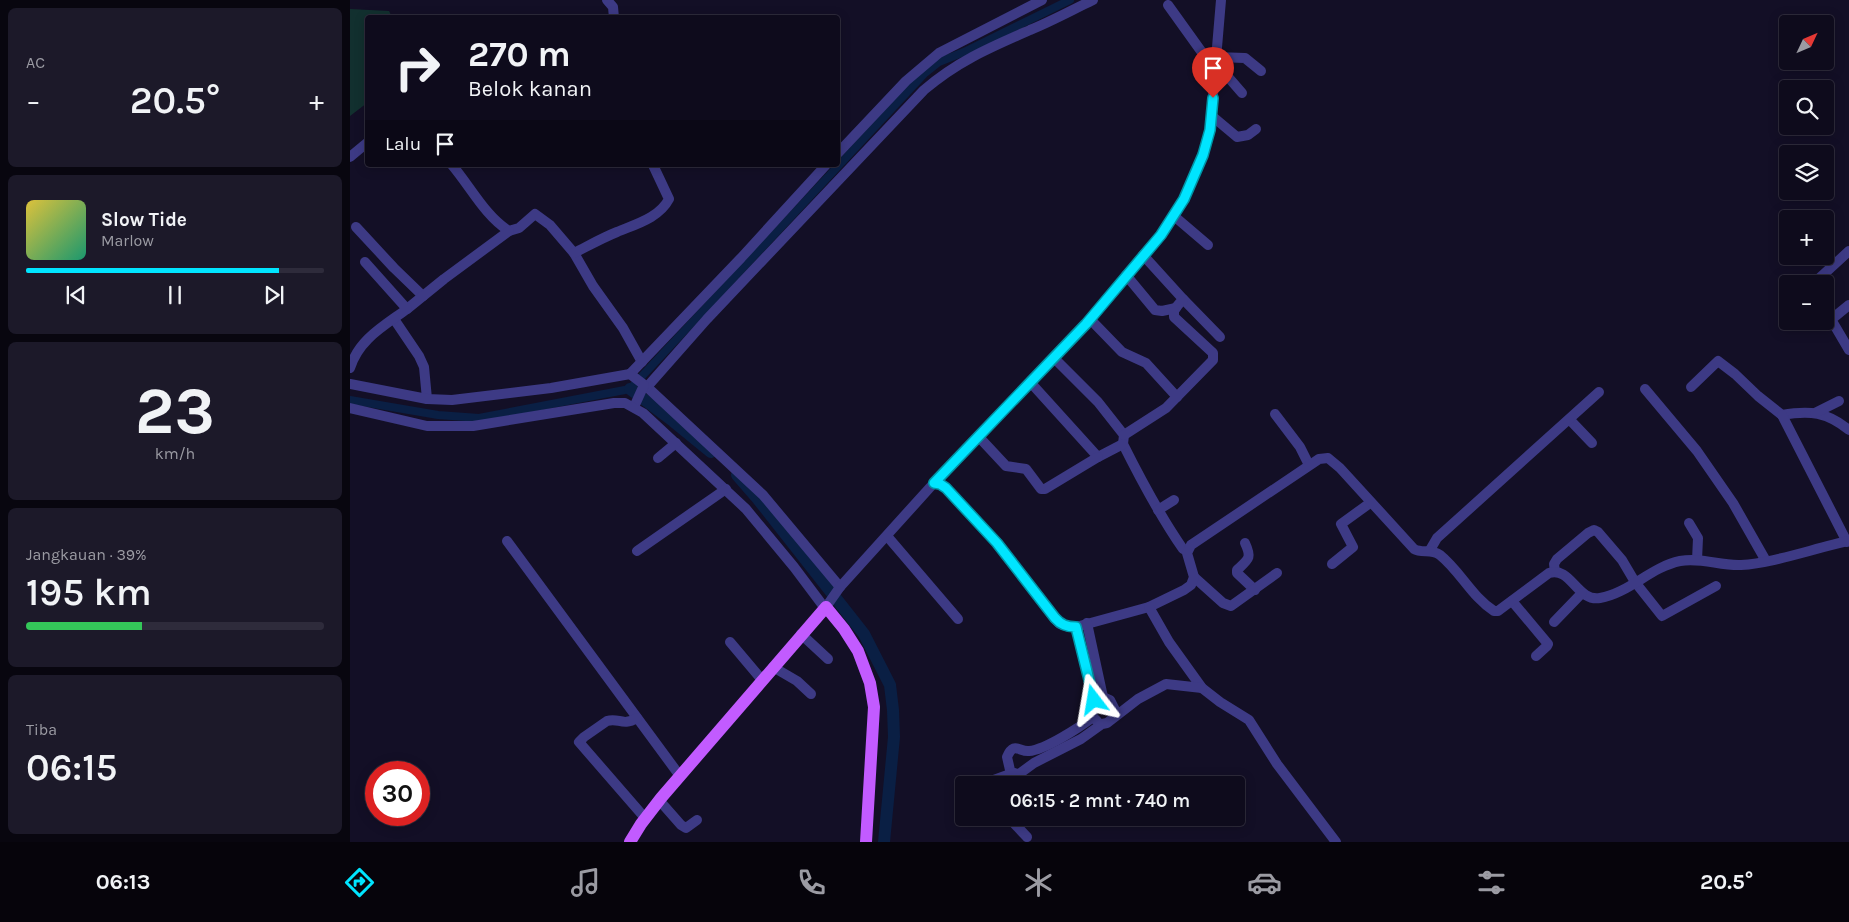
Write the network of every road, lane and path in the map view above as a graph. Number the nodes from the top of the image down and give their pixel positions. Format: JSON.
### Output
{"nodes":[{"id":1,"x":622,"y":0,"type":"edge"},
{"id":2,"x":1042,"y":0,"type":"edge"},
{"id":3,"x":1093,"y":0,"type":"edge"},
{"id":4,"x":1221,"y":0,"type":"edge"},
{"id":5,"x":1168,"y":5,"type":"dead end"},
{"id":6,"x":612,"y":8,"type":"edge"},
{"id":7,"x":1216,"y":60,"type":"junction"},
{"id":8,"x":1261,"y":71,"type":"dead end"},
{"id":9,"x":1242,"y":93,"type":"dead end"},
{"id":10,"x":1212,"y":116,"type":"junction"},
{"id":11,"x":1256,"y":129,"type":"dead end"},
{"id":12,"x":365,"y":144,"type":"edge"},
{"id":13,"x":840,"y":151,"type":"edge"},
{"id":14,"x":350,"y":157,"type":"edge"},
{"id":15,"x":454,"y":167,"type":"edge"},
{"id":16,"x":654,"y":167,"type":"edge"},
{"id":17,"x":824,"y":167,"type":"edge"},
{"id":18,"x":1174,"y":216,"type":"junction"},
{"id":19,"x":356,"y":227,"type":"dead end"},
{"id":20,"x":509,"y":231,"type":"junction"},
{"id":21,"x":1208,"y":245,"type":"dead end"},
{"id":22,"x":1849,"y":251,"type":"edge"},
{"id":23,"x":574,"y":253,"type":"junction"},
{"id":24,"x":1143,"y":255,"type":"junction"},
{"id":25,"x":365,"y":262,"type":"dead end"},
{"id":26,"x":1823,"y":275,"type":"edge"},
{"id":27,"x":1126,"y":276,"type":"junction"},
{"id":28,"x":423,"y":296,"type":"junction"},
{"id":29,"x":1183,"y":299,"type":"junction"},
{"id":30,"x":1849,"y":305,"type":"edge"},
{"id":31,"x":1176,"y":308,"type":"junction"},
{"id":32,"x":407,"y":309,"type":"junction"},
{"id":33,"x":1834,"y":317,"type":"edge"},
{"id":34,"x":394,"y":319,"type":"junction"},
{"id":35,"x":1090,"y":319,"type":"junction"},
{"id":36,"x":1834,"y":324,"type":"edge"},
{"id":37,"x":1220,"y":337,"type":"dead end"},
{"id":38,"x":1849,"y":350,"type":"edge"},
{"id":39,"x":1054,"y":358,"type":"junction"},
{"id":40,"x":642,"y":362,"type":"junction"},
{"id":41,"x":350,"y":368,"type":"edge"},
{"id":42,"x":640,"y":382,"type":"junction"},
{"id":43,"x":1031,"y":383,"type":"junction"},
{"id":44,"x":350,"y":384,"type":"edge"},
{"id":45,"x":1691,"y":388,"type":"dead end"},
{"id":46,"x":1645,"y":389,"type":"dead end"},
{"id":47,"x":1599,"y":392,"type":"dead end"},
{"id":48,"x":1176,"y":397,"type":"junction"},
{"id":49,"x":427,"y":399,"type":"junction"},
{"id":50,"x":1839,"y":401,"type":"dead end"},
{"id":51,"x":635,"y":405,"type":"junction"},
{"id":52,"x":350,"y":408,"type":"edge"},
{"id":53,"x":1815,"y":413,"type":"junction"},
{"id":54,"x":1275,"y":414,"type":"dead end"},
{"id":55,"x":1782,"y":415,"type":"junction"},
{"id":56,"x":1570,"y":420,"type":"junction"},
{"id":57,"x":1849,"y":430,"type":"edge"},
{"id":58,"x":978,"y":436,"type":"junction"},
{"id":59,"x":1123,"y":440,"type":"junction"},
{"id":60,"x":676,"y":442,"type":"junction"},
{"id":61,"x":1592,"y":443,"type":"dead end"},
{"id":62,"x":1098,"y":457,"type":"junction"},
{"id":63,"x":658,"y":458,"type":"dead end"},
{"id":64,"x":1309,"y":465,"type":"junction"},
{"id":65,"x":934,"y":483,"type":"junction"},
{"id":66,"x":726,"y":489,"type":"junction"},
{"id":67,"x":1174,"y":500,"type":"dead end"},
{"id":68,"x":1370,"y":503,"type":"junction"},
{"id":69,"x":1158,"y":510,"type":"junction"},
{"id":70,"x":1689,"y":523,"type":"dead end"},
{"id":71,"x":886,"y":536,"type":"junction"},
{"id":72,"x":507,"y":541,"type":"dead end"},
{"id":73,"x":1848,"y":542,"type":"edge"},
{"id":74,"x":1245,"y":543,"type":"dead end"},
{"id":75,"x":1188,"y":550,"type":"junction"},
{"id":76,"x":1430,"y":550,"type":"junction"},
{"id":77,"x":637,"y":551,"type":"dead end"},
{"id":78,"x":1697,"y":560,"type":"junction"},
{"id":79,"x":1766,"y":561,"type":"junction"},
{"id":80,"x":1332,"y":564,"type":"dead end"},
{"id":81,"x":1555,"y":572,"type":"junction"},
{"id":82,"x":1277,"y":573,"type":"dead end"},
{"id":83,"x":1194,"y":577,"type":"junction"},
{"id":84,"x":1635,"y":582,"type":"junction"},
{"id":85,"x":1716,"y":586,"type":"dead end"},
{"id":86,"x":839,"y":589,"type":"junction"},
{"id":87,"x":1255,"y":590,"type":"junction"},
{"id":88,"x":1582,"y":593,"type":"junction"},
{"id":89,"x":1512,"y":601,"type":"junction"},
{"id":90,"x":826,"y":606,"type":"junction"},
{"id":91,"x":1148,"y":607,"type":"junction"},
{"id":92,"x":958,"y":620,"type":"dead end"},
{"id":93,"x":1554,"y":622,"type":"dead end"},
{"id":94,"x":1087,"y":623,"type":"junction"},
{"id":95,"x":1076,"y":627,"type":"junction"},
{"id":96,"x":801,"y":634,"type":"junction"},
{"id":97,"x":730,"y":642,"type":"dead end"},
{"id":98,"x":1536,"y":656,"type":"dead end"},
{"id":99,"x":828,"y":659,"type":"dead end"},
{"id":100,"x":773,"y":667,"type":"junction"},
{"id":101,"x":762,"y":680,"type":"junction"},
{"id":102,"x":1202,"y":688,"type":"junction"},
{"id":103,"x":811,"y":694,"type":"dead end"},
{"id":104,"x":1099,"y":698,"type":"junction"},
{"id":105,"x":1117,"y":714,"type":"junction"},
{"id":106,"x":1093,"y":717,"type":"junction"},
{"id":107,"x":638,"y":718,"type":"junction"},
{"id":108,"x":1102,"y":724,"type":"junction"},
{"id":109,"x":1028,"y":751,"type":"junction"},
{"id":110,"x":1034,"y":764,"type":"junction"},
{"id":111,"x":1013,"y":773,"type":"junction"},
{"id":112,"x":680,"y":776,"type":"junction"},
{"id":113,"x":1005,"y":776,"type":"edge"},
{"id":114,"x":659,"y":800,"type":"junction"},
{"id":115,"x":645,"y":818,"type":"junction"},
{"id":116,"x":698,"y":820,"type":"dead end"},
{"id":117,"x":1016,"y":826,"type":"edge"},
{"id":118,"x":1027,"y":838,"type":"dead end"},
{"id":119,"x":630,"y":842,"type":"edge"},
{"id":120,"x":866,"y":842,"type":"edge"},
{"id":121,"x":1336,"y":842,"type":"edge"}],
"edges":[{"from":1,"to":6,"type":"street"},
{"from":2,"to":13,"type":"street"},
{"from":3,"to":42,"type":"street"},
{"from":4,"to":7,"type":"street"},
{"from":5,"to":7,"type":"street"},
{"from":7,"to":8,"type":"street"},
{"from":7,"to":9,"type":"street"},
{"from":7,"to":10,"type":"street"},
{"from":10,"to":11,"type":"street"},
{"from":10,"to":18,"type":"street"},
{"from":12,"to":14,"type":"street"},
{"from":15,"to":20,"type":"street"},
{"from":16,"to":23,"type":"street"},
{"from":17,"to":40,"type":"street"},
{"from":18,"to":21,"type":"street"},
{"from":18,"to":24,"type":"street"},
{"from":19,"to":28,"type":"street"},
{"from":20,"to":23,"type":"street"},
{"from":20,"to":28,"type":"street"},
{"from":22,"to":26,"type":"street"},
{"from":23,"to":40,"type":"street"},
{"from":24,"to":27,"type":"street"},
{"from":24,"to":29,"type":"street"},
{"from":25,"to":32,"type":"street"},
{"from":27,"to":31,"type":"street"},
{"from":27,"to":35,"type":"street"},
{"from":28,"to":32,"type":"street"},
{"from":29,"to":31,"type":"street"},
{"from":29,"to":37,"type":"street"},
{"from":30,"to":33,"type":"street"},
{"from":31,"to":48,"type":"street"},
{"from":32,"to":34,"type":"street"},
{"from":34,"to":41,"type":"street"},
{"from":34,"to":49,"type":"street"},
{"from":35,"to":39,"type":"street"},
{"from":35,"to":48,"type":"street"},
{"from":36,"to":38,"type":"street"},
{"from":39,"to":43,"type":"street"},
{"from":39,"to":59,"type":"street"},
{"from":40,"to":42,"type":"street"},
{"from":42,"to":49,"type":"street"},
{"from":42,"to":51,"type":"street"},
{"from":42,"to":86,"type":"street"},
{"from":43,"to":58,"type":"street"},
{"from":43,"to":62,"type":"street"},
{"from":44,"to":49,"type":"street"},
{"from":45,"to":55,"type":"street"},
{"from":46,"to":79,"type":"street"},
{"from":47,"to":56,"type":"street"},
{"from":48,"to":59,"type":"street"},
{"from":50,"to":53,"type":"street"},
{"from":51,"to":52,"type":"street"},
{"from":51,"to":60,"type":"street"},
{"from":53,"to":55,"type":"street"},
{"from":53,"to":57,"type":"street"},
{"from":54,"to":64,"type":"street"},
{"from":55,"to":73,"type":"street"},
{"from":56,"to":61,"type":"street"},
{"from":56,"to":76,"type":"street"},
{"from":58,"to":62,"type":"street"},
{"from":58,"to":65,"type":"street"},
{"from":59,"to":62,"type":"street"},
{"from":59,"to":69,"type":"street"},
{"from":60,"to":63,"type":"street"},
{"from":60,"to":66,"type":"street"},
{"from":64,"to":68,"type":"street"},
{"from":64,"to":75,"type":"street"},
{"from":65,"to":71,"type":"street"},
{"from":65,"to":95,"type":"street"},
{"from":66,"to":77,"type":"street"},
{"from":66,"to":90,"type":"street"},
{"from":67,"to":69,"type":"street"},
{"from":68,"to":76,"type":"street"},
{"from":68,"to":80,"type":"street"},
{"from":69,"to":75,"type":"street"},
{"from":70,"to":78,"type":"street"},
{"from":71,"to":86,"type":"street"},
{"from":71,"to":92,"type":"street"},
{"from":72,"to":107,"type":"street"},
{"from":73,"to":79,"type":"street"},
{"from":74,"to":87,"type":"street"},
{"from":75,"to":83,"type":"street"},
{"from":76,"to":89,"type":"street"},
{"from":78,"to":79,"type":"street"},
{"from":78,"to":84,"type":"street"},
{"from":81,"to":84,"type":"street"},
{"from":81,"to":88,"type":"street"},
{"from":81,"to":89,"type":"street"},
{"from":82,"to":87,"type":"street"},
{"from":83,"to":87,"type":"street"},
{"from":83,"to":91,"type":"street"},
{"from":84,"to":85,"type":"street"},
{"from":84,"to":88,"type":"street"},
{"from":86,"to":90,"type":"street"},
{"from":88,"to":93,"type":"street"},
{"from":89,"to":98,"type":"street"},
{"from":90,"to":96,"type":"main road"},
{"from":90,"to":120,"type":"main road"},
{"from":91,"to":94,"type":"street"},
{"from":91,"to":102,"type":"street"},
{"from":94,"to":95,"type":"street"},
{"from":94,"to":104,"type":"street"},
{"from":95,"to":104,"type":"street"},
{"from":96,"to":99,"type":"street"},
{"from":96,"to":100,"type":"main road"},
{"from":97,"to":101,"type":"street"},
{"from":100,"to":101,"type":"main road"},
{"from":100,"to":103,"type":"street"},
{"from":101,"to":112,"type":"main road"},
{"from":102,"to":105,"type":"street"},
{"from":102,"to":121,"type":"street"},
{"from":104,"to":105,"type":"street"},
{"from":104,"to":106,"type":"street"},
{"from":105,"to":108,"type":"street"},
{"from":106,"to":108,"type":"street"},
{"from":106,"to":109,"type":"street"},
{"from":107,"to":112,"type":"street"},
{"from":107,"to":115,"type":"street"},
{"from":108,"to":110,"type":"street"},
{"from":109,"to":110,"type":"street"},
{"from":109,"to":111,"type":"street"},
{"from":110,"to":111,"type":"street"},
{"from":111,"to":113,"type":"street"},
{"from":112,"to":114,"type":"main road"},
{"from":114,"to":115,"type":"main road"},
{"from":114,"to":116,"type":"street"},
{"from":115,"to":119,"type":"main road"},
{"from":117,"to":118,"type":"street"}]}
